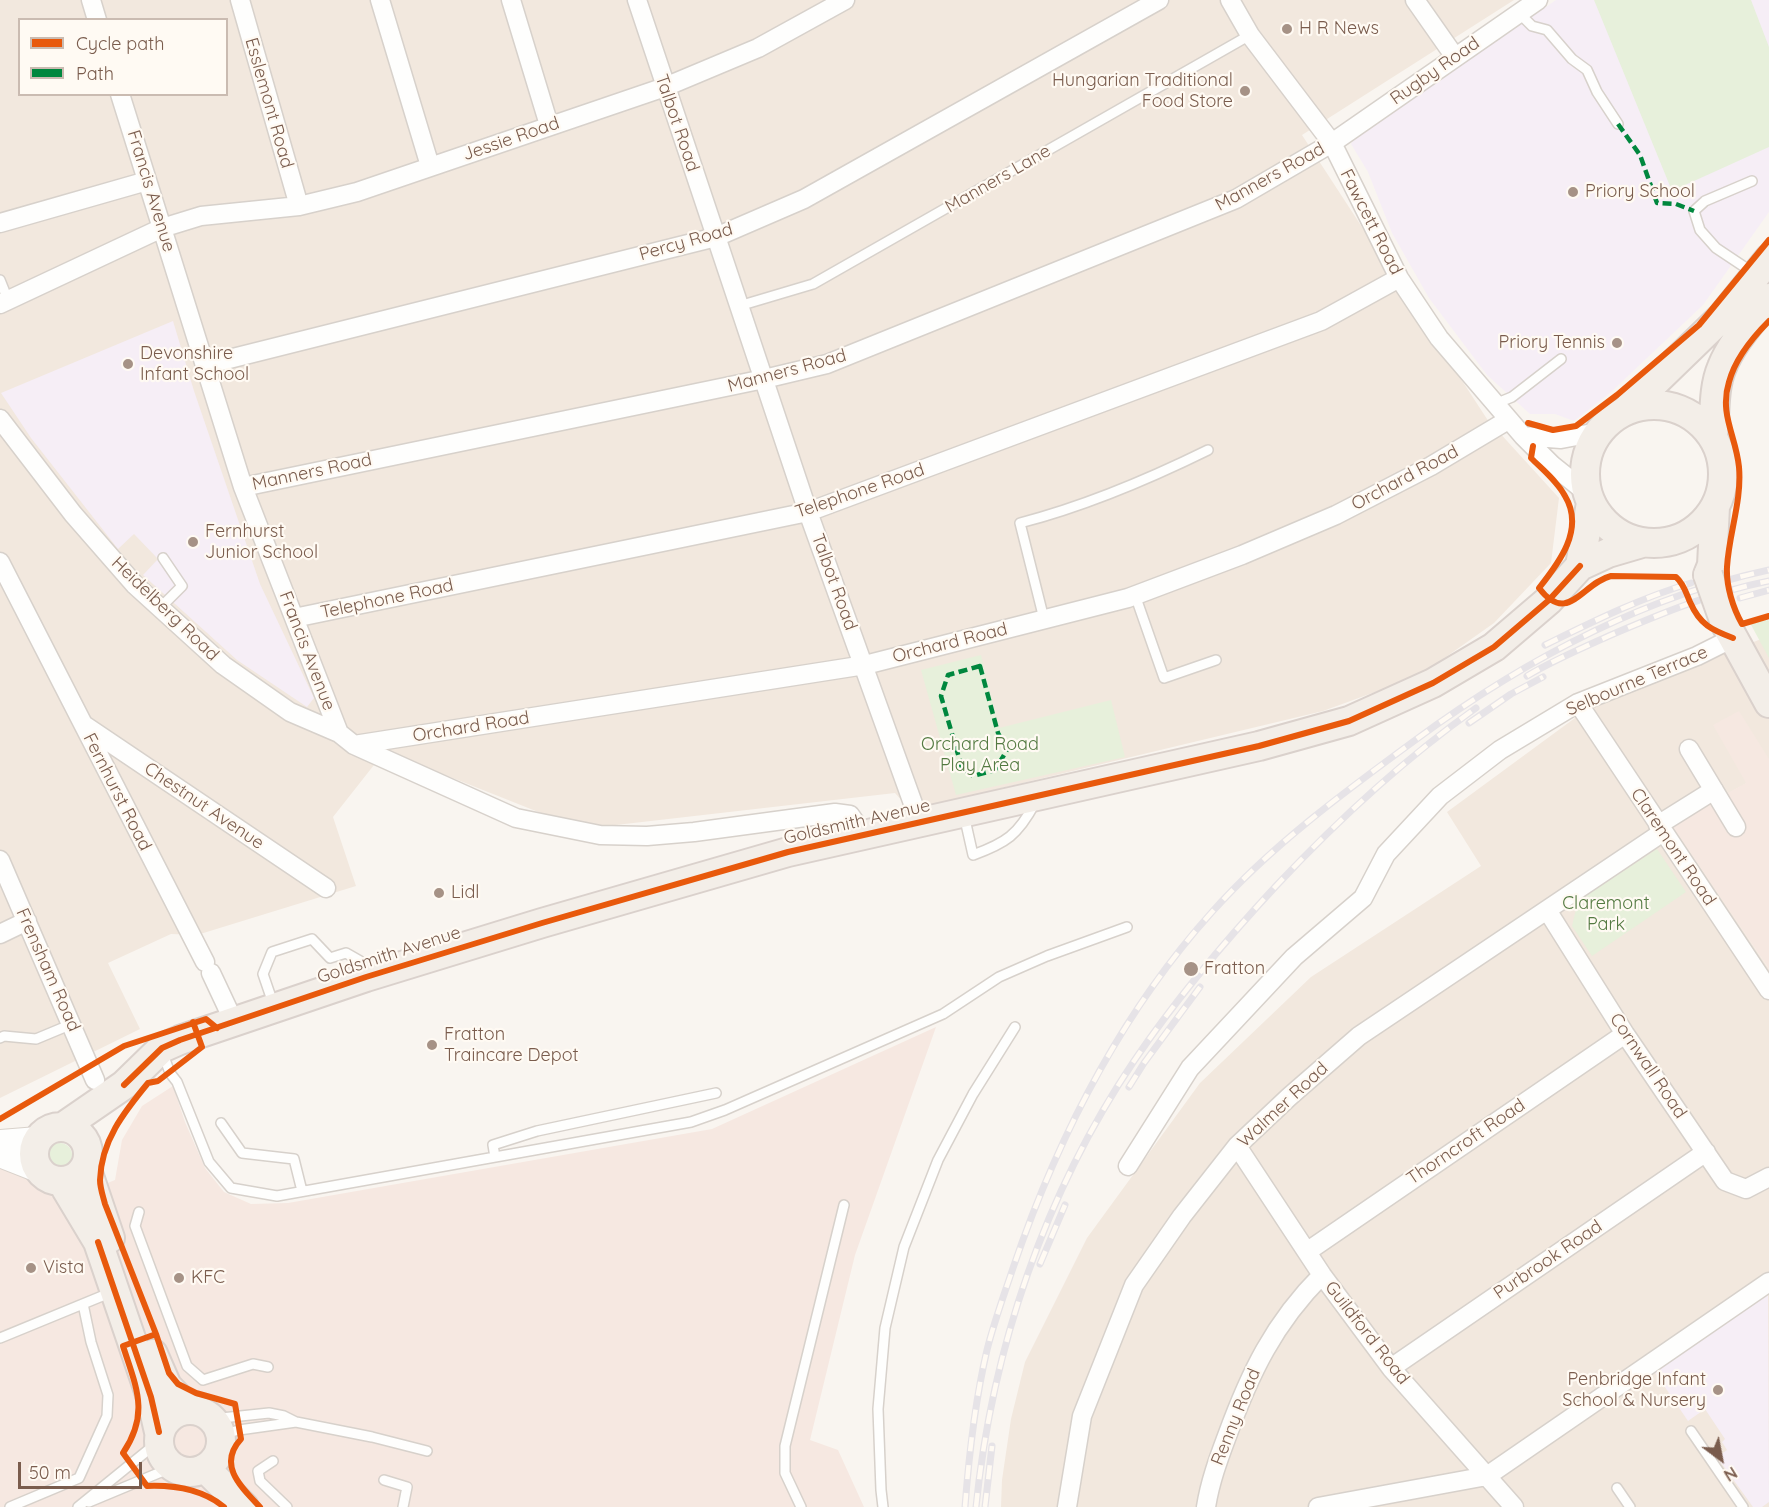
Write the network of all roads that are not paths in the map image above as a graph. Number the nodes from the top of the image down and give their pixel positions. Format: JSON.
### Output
{"nodes":[{"id":1,"x":91,"y":0,"type":"edge"},
{"id":2,"x":240,"y":0,"type":"edge"},
{"id":3,"x":380,"y":0,"type":"edge"},
{"id":4,"x":511,"y":0,"type":"edge"},
{"id":5,"x":637,"y":0,"type":"edge"},
{"id":6,"x":845,"y":0,"type":"edge"},
{"id":7,"x":1160,"y":0,"type":"edge"},
{"id":8,"x":1230,"y":0,"type":"edge"},
{"id":9,"x":1415,"y":0,"type":"edge"},
{"id":10,"x":1538,"y":0,"type":"edge"},
{"id":11,"x":1520,"y":12,"type":"junction"},
{"id":12,"x":96,"y":18,"type":"edge"},
{"id":13,"x":1250,"y":35,"type":"junction"},
{"id":14,"x":1455,"y":57,"type":"junction"},
{"id":15,"x":665,"y":87,"type":"junction"},
{"id":16,"x":121,"y":96,"type":"edge"},
{"id":17,"x":1618,"y":124,"type":"dead end"},
{"id":18,"x":549,"y":125,"type":"junction"},
{"id":19,"x":1332,"y":143,"type":"junction"},
{"id":20,"x":430,"y":166,"type":"junction"},
{"id":21,"x":147,"y":181,"type":"junction"},
{"id":22,"x":1752,"y":181,"type":"dead end"},
{"id":23,"x":299,"y":206,"type":"junction"},
{"id":24,"x":0,"y":223,"type":"edge"},
{"id":25,"x":162,"y":228,"type":"junction"},
{"id":26,"x":716,"y":237,"type":"junction"},
{"id":27,"x":1399,"y":278,"type":"junction"},
{"id":28,"x":0,"y":280,"type":"edge"},
{"id":29,"x":1764,"y":292,"type":"edge"},
{"id":30,"x":4,"y":302,"type":"edge"},
{"id":31,"x":740,"y":306,"type":"junction"},
{"id":32,"x":1561,"y":359,"type":"dead end"},
{"id":33,"x":205,"y":365,"type":"junction"},
{"id":34,"x":764,"y":379,"type":"junction"},
{"id":35,"x":1495,"y":404,"type":"junction"},
{"id":36,"x":1625,"y":411,"type":"junction"},
{"id":37,"x":0,"y":419,"type":"edge"},
{"id":38,"x":1508,"y":420,"type":"junction"},
{"id":39,"x":1598,"y":432,"type":"junction"},
{"id":40,"x":1523,"y":436,"type":"junction"},
{"id":41,"x":1713,"y":436,"type":"junction"},
{"id":42,"x":1208,"y":450,"type":"dead end"},
{"id":43,"x":243,"y":487,"type":"junction"},
{"id":44,"x":1589,"y":498,"type":"junction"},
{"id":45,"x":1715,"y":507,"type":"junction"},
{"id":46,"x":808,"y":512,"type":"junction"},
{"id":47,"x":1655,"y":542,"type":"junction"},
{"id":48,"x":164,"y":558,"type":"dead end"},
{"id":49,"x":0,"y":562,"type":"edge"},
{"id":50,"x":1580,"y":566,"type":"junction"},
{"id":51,"x":1708,"y":569,"type":"junction"},
{"id":52,"x":1135,"y":595,"type":"junction"},
{"id":53,"x":160,"y":608,"type":"junction"},
{"id":54,"x":294,"y":618,"type":"junction"},
{"id":55,"x":1044,"y":619,"type":"junction"},
{"id":56,"x":1729,"y":631,"type":"junction"},
{"id":57,"x":1216,"y":660,"type":"dead end"},
{"id":58,"x":865,"y":665,"type":"junction"},
{"id":59,"x":1578,"y":703,"type":"junction"},
{"id":60,"x":1769,"y":703,"type":"edge"},
{"id":61,"x":82,"y":724,"type":"junction"},
{"id":62,"x":339,"y":733,"type":"junction"},
{"id":63,"x":354,"y":745,"type":"junction"},
{"id":64,"x":1689,"y":748,"type":"dead end"},
{"id":65,"x":1714,"y":790,"type":"junction"},
{"id":66,"x":1039,"y":796,"type":"junction"},
{"id":67,"x":964,"y":813,"type":"junction"},
{"id":68,"x":780,"y":820,"type":"junction"},
{"id":69,"x":920,"y":823,"type":"junction"},
{"id":70,"x":1736,"y":827,"type":"dead end"},
{"id":71,"x":1660,"y":829,"type":"junction"},
{"id":72,"x":864,"y":835,"type":"junction"},
{"id":73,"x":788,"y":852,"type":"junction"},
{"id":74,"x":0,"y":860,"type":"edge"},
{"id":75,"x":326,"y":888,"type":"dead end"},
{"id":76,"x":1547,"y":910,"type":"junction"},
{"id":77,"x":27,"y":921,"type":"junction"},
{"id":78,"x":1127,"y":927,"type":"dead end"},
{"id":79,"x":0,"y":934,"type":"edge"},
{"id":80,"x":366,"y":977,"type":"junction"},
{"id":81,"x":1769,"y":990,"type":"edge"},
{"id":82,"x":275,"y":1008,"type":"junction"},
{"id":83,"x":234,"y":1022,"type":"junction"},
{"id":84,"x":72,"y":1024,"type":"junction"},
{"id":85,"x":1015,"y":1027,"type":"dead end"},
{"id":86,"x":1625,"y":1034,"type":"junction"},
{"id":87,"x":0,"y":1038,"type":"edge"},
{"id":88,"x":162,"y":1048,"type":"junction"},
{"id":89,"x":95,"y":1080,"type":"dead end"},
{"id":90,"x":124,"y":1084,"type":"junction"},
{"id":91,"x":716,"y":1093,"type":"dead end"},
{"id":92,"x":221,"y":1123,"type":"dead end"},
{"id":93,"x":63,"y":1127,"type":"junction"},
{"id":94,"x":38,"y":1140,"type":"junction"},
{"id":95,"x":0,"y":1143,"type":"edge"},
{"id":96,"x":1237,"y":1146,"type":"junction"},
{"id":97,"x":1706,"y":1152,"type":"junction"},
{"id":98,"x":0,"y":1154,"type":"edge"},
{"id":99,"x":495,"y":1157,"type":"junction"},
{"id":100,"x":87,"y":1158,"type":"junction"},
{"id":101,"x":1128,"y":1166,"type":"dead end"},
{"id":102,"x":50,"y":1176,"type":"junction"},
{"id":103,"x":1769,"y":1177,"type":"edge"},
{"id":104,"x":302,"y":1191,"type":"junction"},
{"id":105,"x":844,"y":1204,"type":"dead end"},
{"id":106,"x":139,"y":1212,"type":"dead end"},
{"id":107,"x":1308,"y":1251,"type":"junction"},
{"id":108,"x":1322,"y":1275,"type":"junction"},
{"id":109,"x":1769,"y":1282,"type":"edge"},
{"id":110,"x":114,"y":1291,"type":"junction"},
{"id":111,"x":82,"y":1304,"type":"junction"},
{"id":112,"x":0,"y":1338,"type":"edge"},
{"id":113,"x":268,"y":1367,"type":"dead end"},
{"id":114,"x":1391,"y":1368,"type":"junction"},
{"id":115,"x":207,"y":1421,"type":"junction"},
{"id":116,"x":296,"y":1422,"type":"junction"},
{"id":117,"x":1690,"y":1431,"type":"dead end"},
{"id":118,"x":159,"y":1437,"type":"junction"},
{"id":119,"x":427,"y":1451,"type":"dead end"},
{"id":120,"x":273,"y":1461,"type":"dead end"},
{"id":121,"x":173,"y":1467,"type":"junction"},
{"id":122,"x":205,"y":1468,"type":"junction"},
{"id":123,"x":1487,"y":1476,"type":"junction"},
{"id":124,"x":384,"y":1480,"type":"dead end"},
{"id":125,"x":1617,"y":1488,"type":"dead end"},
{"id":126,"x":10,"y":1507,"type":"edge"},
{"id":127,"x":78,"y":1507,"type":"edge"},
{"id":128,"x":244,"y":1507,"type":"edge"},
{"id":129,"x":287,"y":1507,"type":"edge"},
{"id":130,"x":403,"y":1507,"type":"edge"},
{"id":131,"x":801,"y":1507,"type":"edge"},
{"id":132,"x":883,"y":1507,"type":"edge"},
{"id":133,"x":1067,"y":1507,"type":"edge"},
{"id":134,"x":1206,"y":1507,"type":"edge"},
{"id":135,"x":1318,"y":1507,"type":"edge"},
{"id":136,"x":1514,"y":1507,"type":"edge"},
{"id":137,"x":1630,"y":1507,"type":"edge"},
{"id":138,"x":1743,"y":1507,"type":"edge"}],
"edges":[{"from":1,"to":12,"type":"street"},
{"from":2,"to":23,"type":"street","name":"Esslemont Road"},
{"from":3,"to":20,"type":"street"},
{"from":4,"to":18,"type":"street"},
{"from":5,"to":15,"type":"street","name":"Talbot Road"},
{"from":6,"to":15,"type":"street","name":"Jessie Road"},
{"from":7,"to":26,"type":"street","name":"Percy Road"},
{"from":8,"to":13,"type":"street","name":"Fawcett Road"},
{"from":9,"to":14,"type":"street"},
{"from":10,"to":11,"type":"street","name":"Rugby Road"},
{"from":11,"to":14,"type":"street","name":"Rugby Road"},
{"from":11,"to":17,"type":"lane"},
{"from":13,"to":19,"type":"street","name":"Fawcett Road"},
{"from":13,"to":31,"type":"lane","name":"Manners Lane"},
{"from":14,"to":19,"type":"street","name":"Rugby Road"},
{"from":15,"to":18,"type":"street","name":"Jessie Road"},
{"from":15,"to":26,"type":"street","name":"Talbot Road"},
{"from":16,"to":21,"type":"street","name":"Francis Avenue"},
{"from":18,"to":20,"type":"street","name":"Jessie Road"},
{"from":19,"to":27,"type":"street","name":"Fawcett Road"},
{"from":19,"to":34,"type":"street","name":"Manners Road"},
{"from":20,"to":23,"type":"street","name":"Jessie Road"},
{"from":21,"to":24,"type":"street"},
{"from":21,"to":25,"type":"street","name":"Francis Avenue"},
{"from":22,"to":29,"type":"lane"},
{"from":23,"to":25,"type":"street","name":"Jessie Road"},
{"from":25,"to":30,"type":"street","name":"Jessie Road"},
{"from":25,"to":33,"type":"street","name":"Francis Avenue"},
{"from":26,"to":31,"type":"street","name":"Talbot Road"},
{"from":26,"to":33,"type":"street","name":"Percy Road"},
{"from":27,"to":35,"type":"street","name":"Fawcett Road"},
{"from":27,"to":46,"type":"street","name":"Telephone Road"},
{"from":28,"to":30,"type":"lane"},
{"from":29,"to":36,"type":"main road"},
{"from":29,"to":41,"type":"main road"},
{"from":31,"to":34,"type":"street","name":"Talbot Road"},
{"from":32,"to":35,"type":"lane"},
{"from":33,"to":43,"type":"street","name":"Francis Avenue"},
{"from":34,"to":43,"type":"street","name":"Manners Road"},
{"from":34,"to":46,"type":"street","name":"Talbot Road"},
{"from":35,"to":38,"type":"street","name":"Fawcett Road"},
{"from":36,"to":39,"type":"main road"},
{"from":36,"to":41,"type":"main road"},
{"from":37,"to":53,"type":"street","name":"Heidelberg Road"},
{"from":38,"to":40,"type":"street","name":"Fawcett Road"},
{"from":38,"to":52,"type":"street","name":"Orchard Road"},
{"from":39,"to":40,"type":"street"},
{"from":39,"to":44,"type":"main road"},
{"from":40,"to":44,"type":"street","name":"Fawcett Road"},
{"from":41,"to":45,"type":"main road"},
{"from":42,"to":55,"type":"lane"},
{"from":43,"to":54,"type":"street","name":"Francis Avenue"},
{"from":44,"to":47,"type":"main road"},
{"from":44,"to":50,"type":"main road"},
{"from":45,"to":47,"type":"main road"},
{"from":45,"to":51,"type":"main road"},
{"from":46,"to":54,"type":"street","name":"Telephone Road"},
{"from":46,"to":58,"type":"street","name":"Talbot Road"},
{"from":47,"to":50,"type":"main road","name":"Goldsmith Avenue"},
{"from":47,"to":51,"type":"main road"},
{"from":48,"to":53,"type":"lane"},
{"from":49,"to":61,"type":"street","name":"Fernhurst Road"},
{"from":50,"to":66,"type":"main road","name":"Goldsmith Avenue"},
{"from":51,"to":56,"type":"main road","bridge":true},
{"from":52,"to":55,"type":"street","name":"Orchard Road"},
{"from":52,"to":57,"type":"lane"},
{"from":53,"to":62,"type":"street","name":"Heidelberg Road"},
{"from":54,"to":62,"type":"street","name":"Francis Avenue"},
{"from":55,"to":58,"type":"street","name":"Orchard Road"},
{"from":56,"to":59,"type":"street","name":"Selbourne Terrace"},
{"from":56,"to":60,"type":"main road"},
{"from":58,"to":63,"type":"street","name":"Orchard Road"},
{"from":58,"to":69,"type":"street","name":"Talbot Road"},
{"from":59,"to":71,"type":"street","name":"Claremont Road"},
{"from":59,"to":101,"type":"street","name":"Selbourne Terrace"},
{"from":61,"to":75,"type":"street","name":"Chestnut Avenue"},
{"from":61,"to":83,"type":"street","name":"Fernhurst Road"},
{"from":62,"to":63,"type":"street","name":"Francis Avenue"},
{"from":63,"to":68,"type":"street","name":"Francis Avenue"},
{"from":64,"to":65,"type":"street"},
{"from":65,"to":70,"type":"street"},
{"from":65,"to":71,"type":"street","name":"Walmer Road"},
{"from":66,"to":67,"type":"main road","name":"Goldsmith Avenue"},
{"from":66,"to":67,"type":"lane"},
{"from":67,"to":69,"type":"main road","name":"Goldsmith Avenue"},
{"from":68,"to":72,"type":"street","name":"Francis Avenue"},
{"from":68,"to":73,"type":"street"},
{"from":69,"to":72,"type":"main road","name":"Goldsmith Avenue"},
{"from":71,"to":76,"type":"street","name":"Walmer Road"},
{"from":71,"to":81,"type":"street","name":"Claremont Road"},
{"from":72,"to":73,"type":"main road","name":"Goldsmith Avenue"},
{"from":73,"to":80,"type":"main road","name":"Goldsmith Avenue"},
{"from":74,"to":77,"type":"street","name":"Frensham Road"},
{"from":76,"to":86,"type":"street","name":"Cornwall Road"},
{"from":76,"to":96,"type":"street","name":"Walmer Road"},
{"from":77,"to":79,"type":"street"},
{"from":77,"to":84,"type":"street","name":"Frensham Road"},
{"from":78,"to":99,"type":"lane"},
{"from":80,"to":82,"type":"main road","name":"Goldsmith Avenue"},
{"from":80,"to":82,"type":"lane"},
{"from":82,"to":83,"type":"main road","name":"Goldsmith Avenue"},
{"from":83,"to":88,"type":"main road","name":"Goldsmith Avenue"},
{"from":84,"to":87,"type":"lane"},
{"from":84,"to":89,"type":"street","name":"Frensham Road"},
{"from":85,"to":132,"type":"lane"},
{"from":86,"to":97,"type":"street","name":"Cornwall Road"},
{"from":86,"to":107,"type":"street","name":"Thorncroft Road"},
{"from":88,"to":90,"type":"main road","name":"Goldsmith Avenue"},
{"from":88,"to":104,"type":"lane"},
{"from":90,"to":93,"type":"main road","name":"Goldsmith Avenue"},
{"from":90,"to":100,"type":"main road","name":"Goldsmith Avenue"},
{"from":91,"to":99,"type":"lane"},
{"from":92,"to":104,"type":"lane"},
{"from":93,"to":94,"type":"main road"},
{"from":93,"to":100,"type":"main road"},
{"from":94,"to":95,"type":"main road"},
{"from":94,"to":102,"type":"main road"},
{"from":96,"to":107,"type":"street","name":"Guildford Road"},
{"from":96,"to":133,"type":"street","name":"Walmer Road"},
{"from":97,"to":103,"type":"street","name":"Cornwall Road"},
{"from":97,"to":114,"type":"street","name":"Purbrook Road"},
{"from":98,"to":102,"type":"main road"},
{"from":99,"to":104,"type":"lane"},
{"from":100,"to":102,"type":"main road"},
{"from":100,"to":115,"type":"main road"},
{"from":102,"to":110,"type":"main road"},
{"from":105,"to":131,"type":"lane"},
{"from":106,"to":113,"type":"lane"},
{"from":107,"to":108,"type":"street","name":"Guildford Road"},
{"from":108,"to":114,"type":"street","name":"Guildford Road"},
{"from":108,"to":134,"type":"street","name":"Renny Road"},
{"from":109,"to":123,"type":"street"},
{"from":110,"to":111,"type":"lane"},
{"from":110,"to":118,"type":"main road"},
{"from":111,"to":112,"type":"lane"},
{"from":111,"to":126,"type":"lane"},
{"from":114,"to":123,"type":"street","name":"Guildford Road"},
{"from":115,"to":116,"type":"lane"},
{"from":115,"to":116,"type":"lane"},
{"from":115,"to":118,"type":"main road"},
{"from":115,"to":122,"type":"main road"},
{"from":116,"to":119,"type":"lane"},
{"from":117,"to":138,"type":"lane"},
{"from":118,"to":121,"type":"main road"},
{"from":118,"to":127,"type":"lane"},
{"from":120,"to":129,"type":"lane"},
{"from":121,"to":122,"type":"main road"},
{"from":121,"to":127,"type":"lane"},
{"from":122,"to":128,"type":"main road"},
{"from":123,"to":135,"type":"street"},
{"from":123,"to":136,"type":"street","name":"Guildford Road"},
{"from":124,"to":130,"type":"lane"},
{"from":125,"to":137,"type":"lane"}]}
